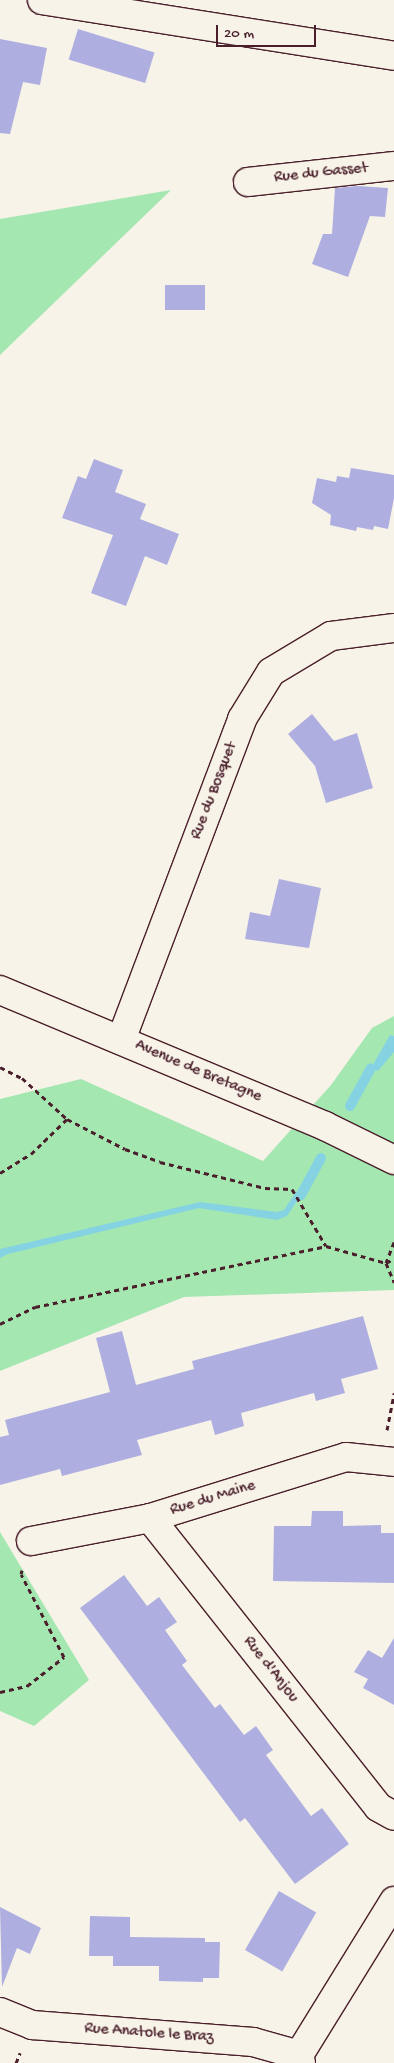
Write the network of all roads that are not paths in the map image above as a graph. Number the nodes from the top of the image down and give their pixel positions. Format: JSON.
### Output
{"nodes":[{"id":1,"x":42,"y":0,"type":"edge"},
{"id":2,"x":394,"y":56,"type":"edge"},
{"id":3,"x":394,"y":166,"type":"edge"},
{"id":4,"x":248,"y":182,"type":"dead end"},
{"id":5,"x":394,"y":628,"type":"edge"},
{"id":6,"x":0,"y":990,"type":"edge"},
{"id":7,"x":121,"y":1040,"type":"junction"},
{"id":8,"x":394,"y":1160,"type":"edge"},
{"id":9,"x":389,"y":1461,"type":"edge"},
{"id":10,"x":150,"y":1518,"type":"junction"},
{"id":11,"x":30,"y":1541,"type":"road end"},
{"id":12,"x":394,"y":1816,"type":"edge"},
{"id":13,"x":394,"y":1901,"type":"edge"},
{"id":14,"x":0,"y":2012,"type":"edge"},
{"id":15,"x":300,"y":2059,"type":"edge"}],
"edges":[{"from":1,"to":2,"type":"street"},
{"from":3,"to":4,"type":"street","name":"Rue du Gasset"},
{"from":5,"to":7,"type":"street","name":"Rue du Bosquet"},
{"from":6,"to":7,"type":"street","name":"Avenue de Bretagne"},
{"from":7,"to":8,"type":"street","name":"Avenue de Bretagne"},
{"from":9,"to":10,"type":"street","name":"Rue du Maine"},
{"from":10,"to":11,"type":"street","name":"Rue du Maine"},
{"from":10,"to":12,"type":"street","name":"Rue d'Anjou"},
{"from":13,"to":15,"type":"street"},
{"from":14,"to":15,"type":"street","name":"Rue Anatole le Braz"}]}
